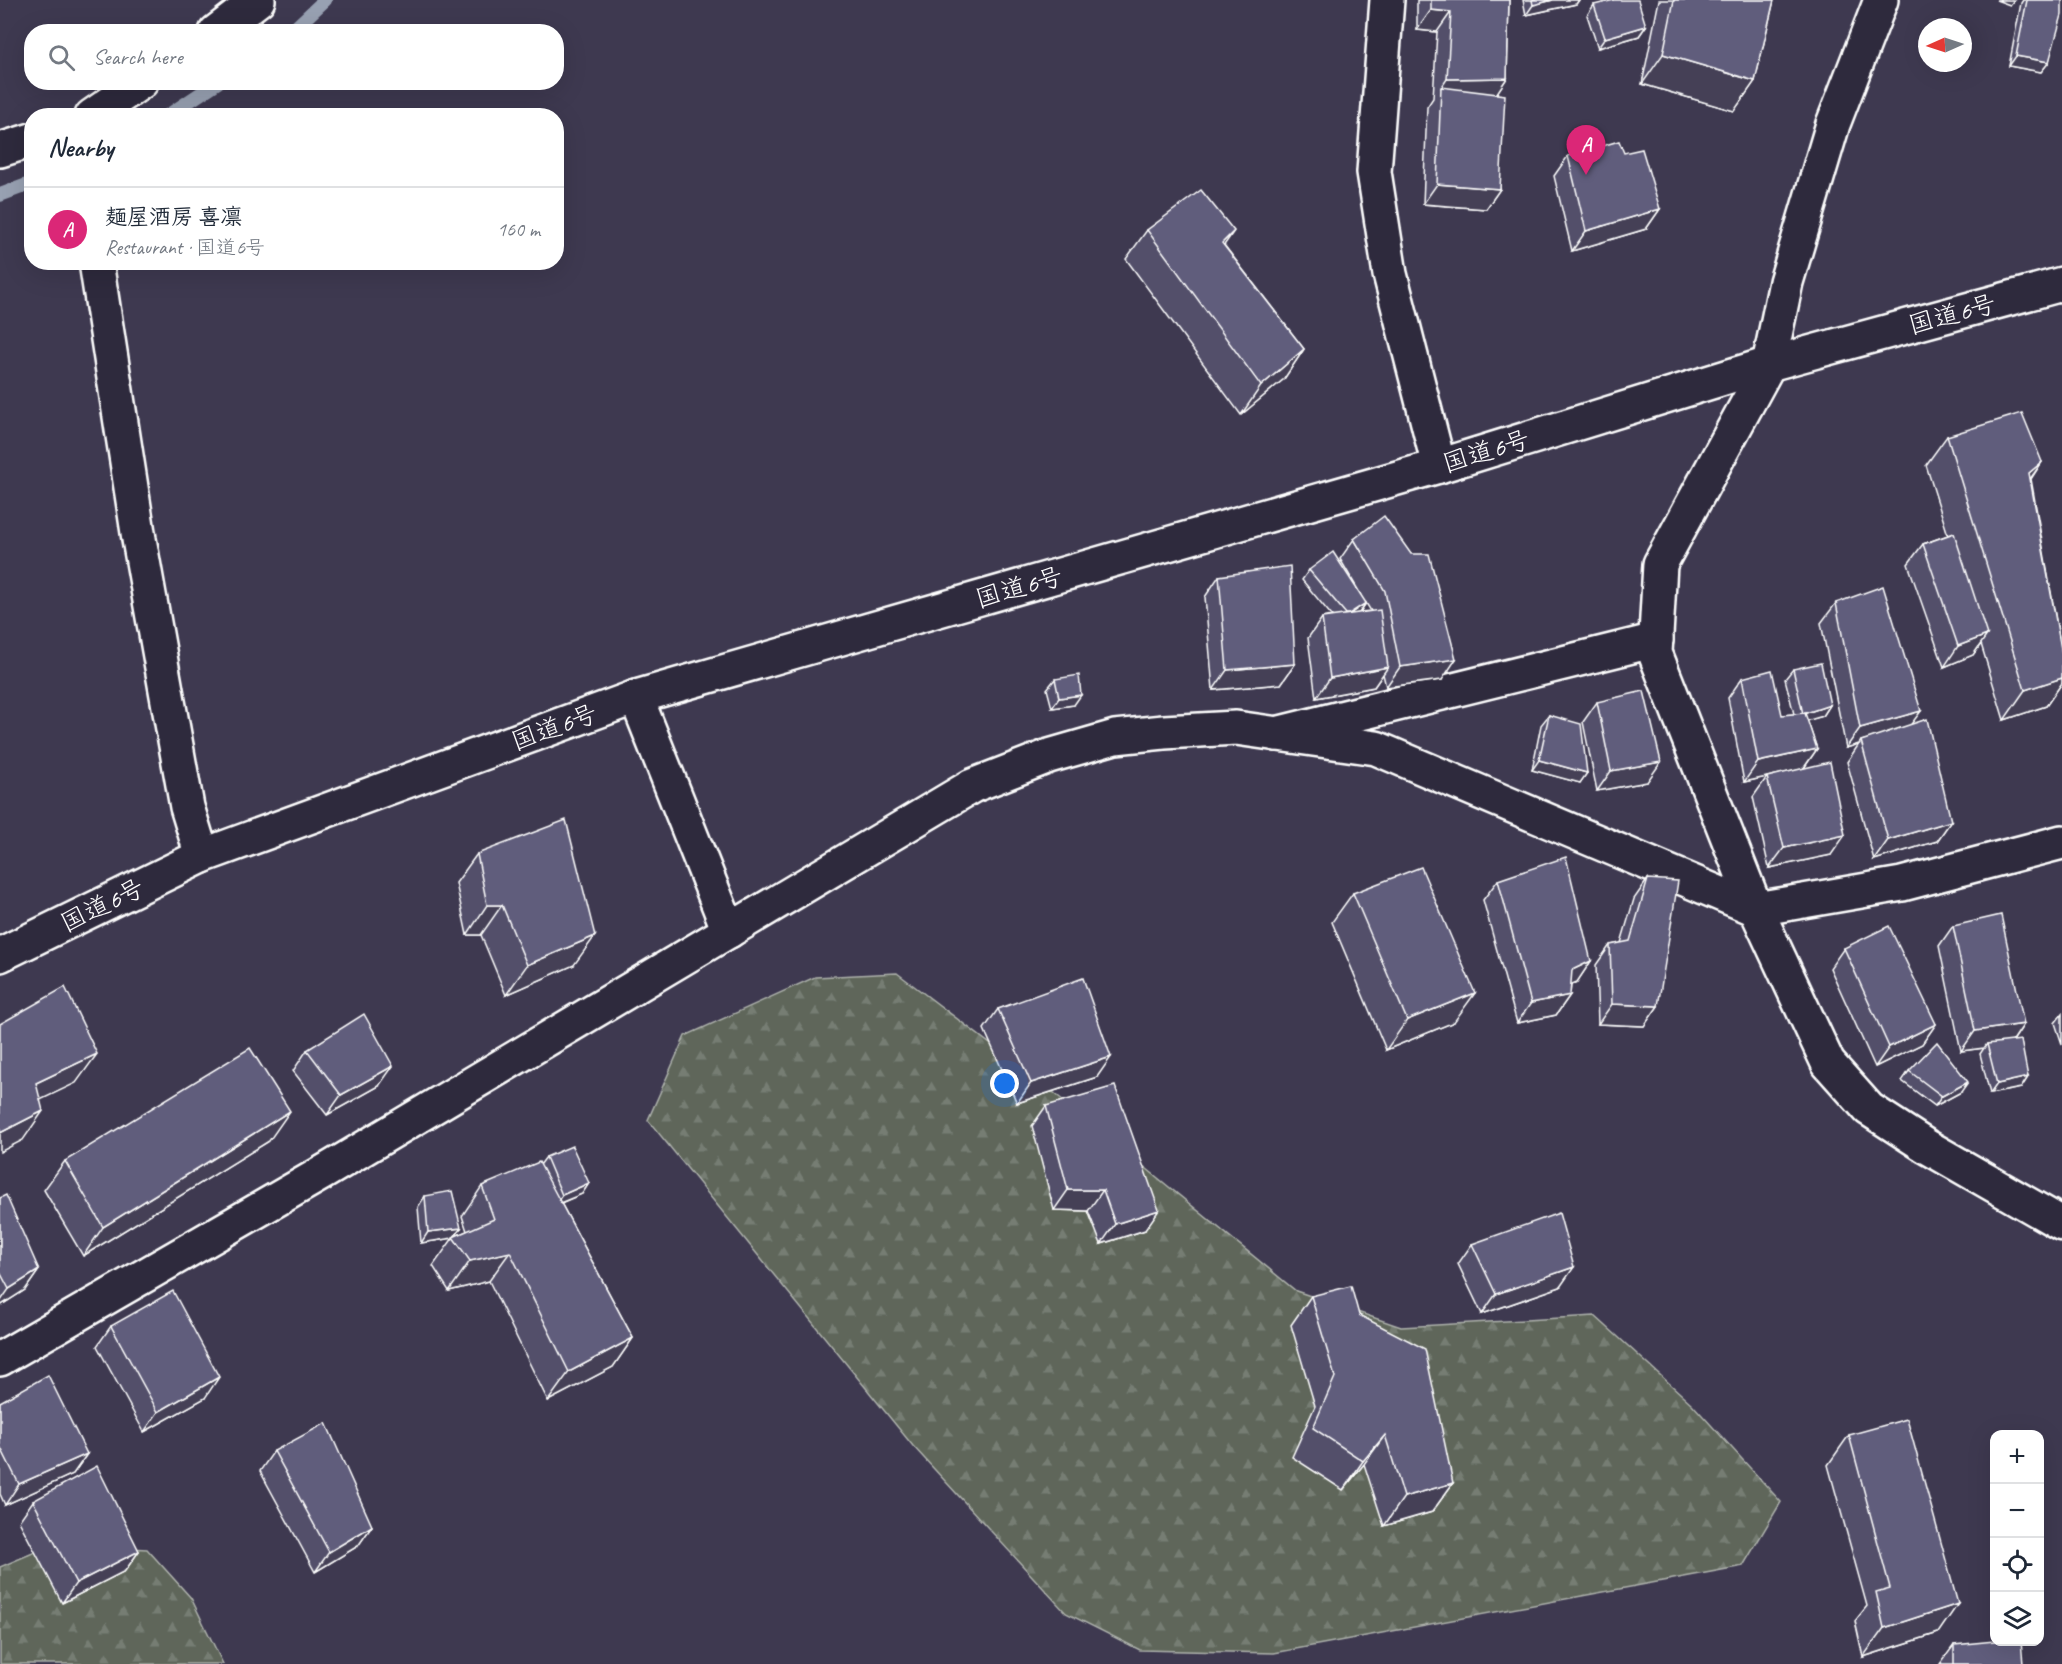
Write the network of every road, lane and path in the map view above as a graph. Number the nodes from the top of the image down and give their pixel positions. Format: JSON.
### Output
{"nodes":[{"id":1,"x":258,"y":0,"type":"edge"},
{"id":2,"x":1387,"y":0,"type":"edge"},
{"id":3,"x":1881,"y":0,"type":"edge"},
{"id":4,"x":226,"y":24,"type":"edge"},
{"id":5,"x":129,"y":90,"type":"edge"},
{"id":6,"x":104,"y":108,"type":"edge"},
{"id":7,"x":24,"y":142,"type":"edge"},
{"id":8,"x":0,"y":150,"type":"edge"},
{"id":9,"x":97,"y":270,"type":"edge"},
{"id":10,"x":2062,"y":284,"type":"edge"},
{"id":11,"x":1769,"y":364,"type":"junction"},
{"id":12,"x":1439,"y":466,"type":"junction"},
{"id":13,"x":1656,"y":640,"type":"junction"},
{"id":14,"x":636,"y":697,"type":"junction"},
{"id":15,"x":1276,"y":734,"type":"junction"},
{"id":16,"x":2062,"y":842,"type":"edge"},
{"id":17,"x":202,"y":856,"type":"junction"},
{"id":18,"x":1756,"y":909,"type":"junction"},
{"id":19,"x":729,"y":931,"type":"junction"},
{"id":20,"x":0,"y":955,"type":"edge"},
{"id":21,"x":2062,"y":1224,"type":"edge"},
{"id":22,"x":0,"y":1359,"type":"edge"}],
"edges":[{"from":1,"to":4,"type":"main road"},
{"from":2,"to":12,"type":"main road"},
{"from":3,"to":11,"type":"main road"},
{"from":5,"to":6,"type":"main road"},
{"from":7,"to":8,"type":"main road"},
{"from":9,"to":17,"type":"main road"},
{"from":10,"to":11,"type":"main road","name":"国道6号"},
{"from":11,"to":12,"type":"main road","name":"国道6号"},
{"from":11,"to":13,"type":"main road"},
{"from":12,"to":14,"type":"main road","name":"国道6号"},
{"from":13,"to":15,"type":"main road"},
{"from":13,"to":18,"type":"main road"},
{"from":14,"to":17,"type":"main road","name":"国道6号"},
{"from":14,"to":19,"type":"main road"},
{"from":15,"to":18,"type":"main road"},
{"from":15,"to":19,"type":"main road"},
{"from":16,"to":18,"type":"main road"},
{"from":17,"to":20,"type":"main road","name":"国道6号"},
{"from":18,"to":21,"type":"main road"},
{"from":19,"to":22,"type":"main road"}]}
